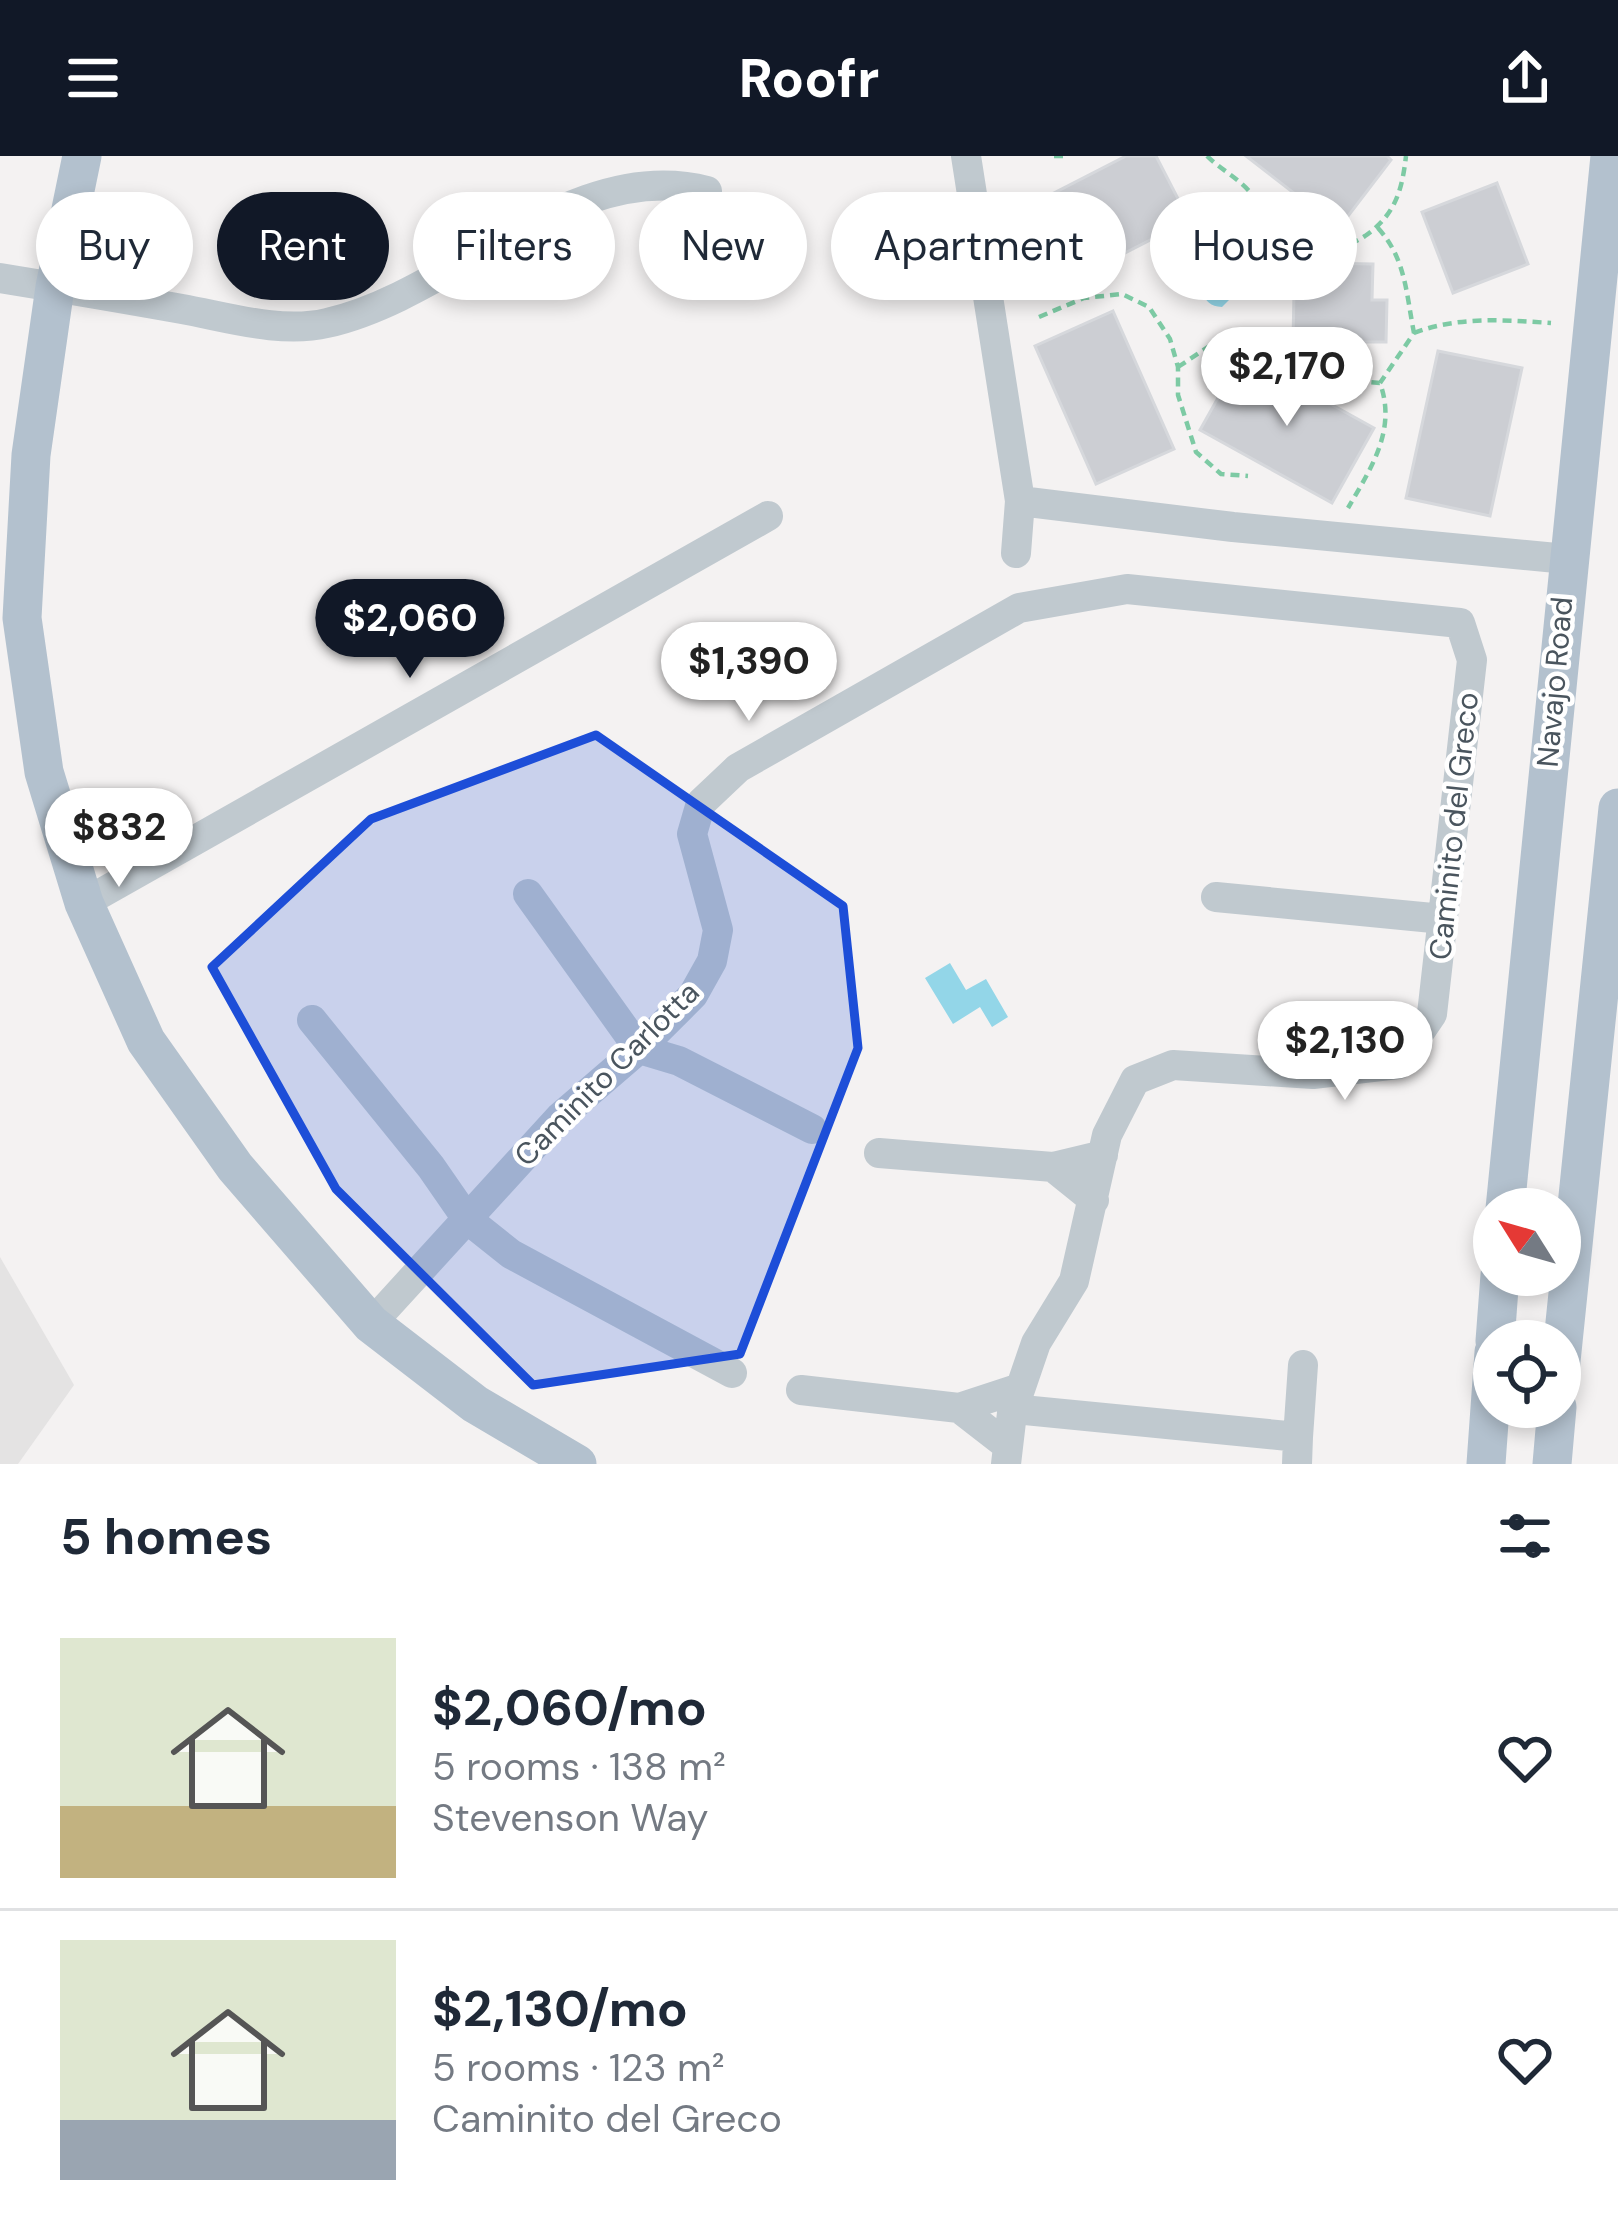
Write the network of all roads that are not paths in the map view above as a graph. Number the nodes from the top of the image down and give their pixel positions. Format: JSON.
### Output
{"nodes":[{"id":1,"x":82,"y":156,"type":"edge"},
{"id":2,"x":966,"y":156,"type":"edge"},
{"id":3,"x":1610,"y":156,"type":"edge"},
{"id":4,"x":707,"y":191,"type":"dead end"},
{"id":5,"x":75,"y":192,"type":"edge"},
{"id":6,"x":0,"y":278,"type":"edge"},
{"id":7,"x":36,"y":284,"type":"edge"},
{"id":8,"x":53,"y":300,"type":"edge"},
{"id":9,"x":129,"y":300,"type":"edge"},
{"id":10,"x":1020,"y":501,"type":"junction"},
{"id":11,"x":768,"y":516,"type":"dead end"},
{"id":12,"x":1016,"y":553,"type":"dead end"},
{"id":13,"x":1567,"y":559,"type":"junction"},
{"id":14,"x":11,"y":618,"type":"edge"},
{"id":15,"x":1460,"y":623,"type":"joint"},
{"id":16,"x":1618,"y":808,"type":"edge"},
{"id":17,"x":528,"y":894,"type":"dead end"},
{"id":18,"x":1216,"y":897,"type":"dead end"},
{"id":19,"x":84,"y":903,"type":"junction"},
{"id":20,"x":1444,"y":919,"type":"junction"},
{"id":21,"x":312,"y":1020,"type":"dead end"},
{"id":22,"x":639,"y":1048,"type":"junction"},
{"id":23,"x":812,"y":1129,"type":"dead end"},
{"id":24,"x":879,"y":1153,"type":"dead end"},
{"id":25,"x":1103,"y":1155,"type":"junction"},
{"id":26,"x":1053,"y":1167,"type":"junction"},
{"id":27,"x":1507,"y":1188,"type":"edge"},
{"id":28,"x":1094,"y":1200,"type":"junction"},
{"id":29,"x":467,"y":1219,"type":"junction"},
{"id":30,"x":1565,"y":1320,"type":"edge"},
{"id":31,"x":371,"y":1324,"type":"junction"},
{"id":32,"x":1304,"y":1365,"type":"dead end"},
{"id":33,"x":732,"y":1373,"type":"dead end"},
{"id":34,"x":801,"y":1390,"type":"dead end"},
{"id":35,"x":1017,"y":1399,"type":"junction"},
{"id":36,"x":959,"y":1408,"type":"junction"},
{"id":37,"x":1489,"y":1428,"type":"edge"},
{"id":38,"x":1555,"y":1428,"type":"edge"},
{"id":39,"x":1297,"y":1450,"type":"edge"},
{"id":40,"x":1007,"y":1455,"type":"edge"},
{"id":41,"x":578,"y":1464,"type":"edge"},
{"id":42,"x":1486,"y":1464,"type":"edge"},
{"id":43,"x":1552,"y":1464,"type":"edge"}],
"edges":[{"from":1,"to":5,"type":"main road"},
{"from":2,"to":10,"type":"street"},
{"from":3,"to":13,"type":"main road","name":"Navajo Road"},
{"from":4,"to":9,"type":"street"},
{"from":6,"to":7,"type":"street"},
{"from":8,"to":14,"type":"main road"},
{"from":10,"to":12,"type":"street"},
{"from":10,"to":13,"type":"street"},
{"from":11,"to":19,"type":"street"},
{"from":13,"to":27,"type":"main road","name":"Navajo Road"},
{"from":14,"to":19,"type":"main road"},
{"from":15,"to":20,"type":"street","name":"Caminito del Greco"},
{"from":15,"to":22,"type":"street","name":"Caminito Carlotta"},
{"from":16,"to":30,"type":"main road"},
{"from":17,"to":22,"type":"street"},
{"from":18,"to":20,"type":"street"},
{"from":19,"to":31,"type":"main road"},
{"from":20,"to":25,"type":"street","name":"Caminito del Greco"},
{"from":21,"to":29,"type":"street"},
{"from":22,"to":23,"type":"street"},
{"from":22,"to":29,"type":"street","name":"Caminito Carlotta"},
{"from":24,"to":26,"type":"street"},
{"from":25,"to":26,"type":"street"},
{"from":25,"to":28,"type":"street","name":"Caminito del Greco"},
{"from":26,"to":28,"type":"street"},
{"from":28,"to":35,"type":"street","name":"Caminito del Greco"},
{"from":29,"to":31,"type":"street","name":"Caminito Carlotta"},
{"from":29,"to":33,"type":"street"},
{"from":31,"to":41,"type":"main road"},
{"from":32,"to":39,"type":"street"},
{"from":34,"to":36,"type":"street"},
{"from":35,"to":36,"type":"street"},
{"from":35,"to":39,"type":"street"},
{"from":35,"to":40,"type":"street","name":"Caminito del Greco"},
{"from":36,"to":40,"type":"street"},
{"from":37,"to":42,"type":"main road"},
{"from":38,"to":43,"type":"main road"}]}
